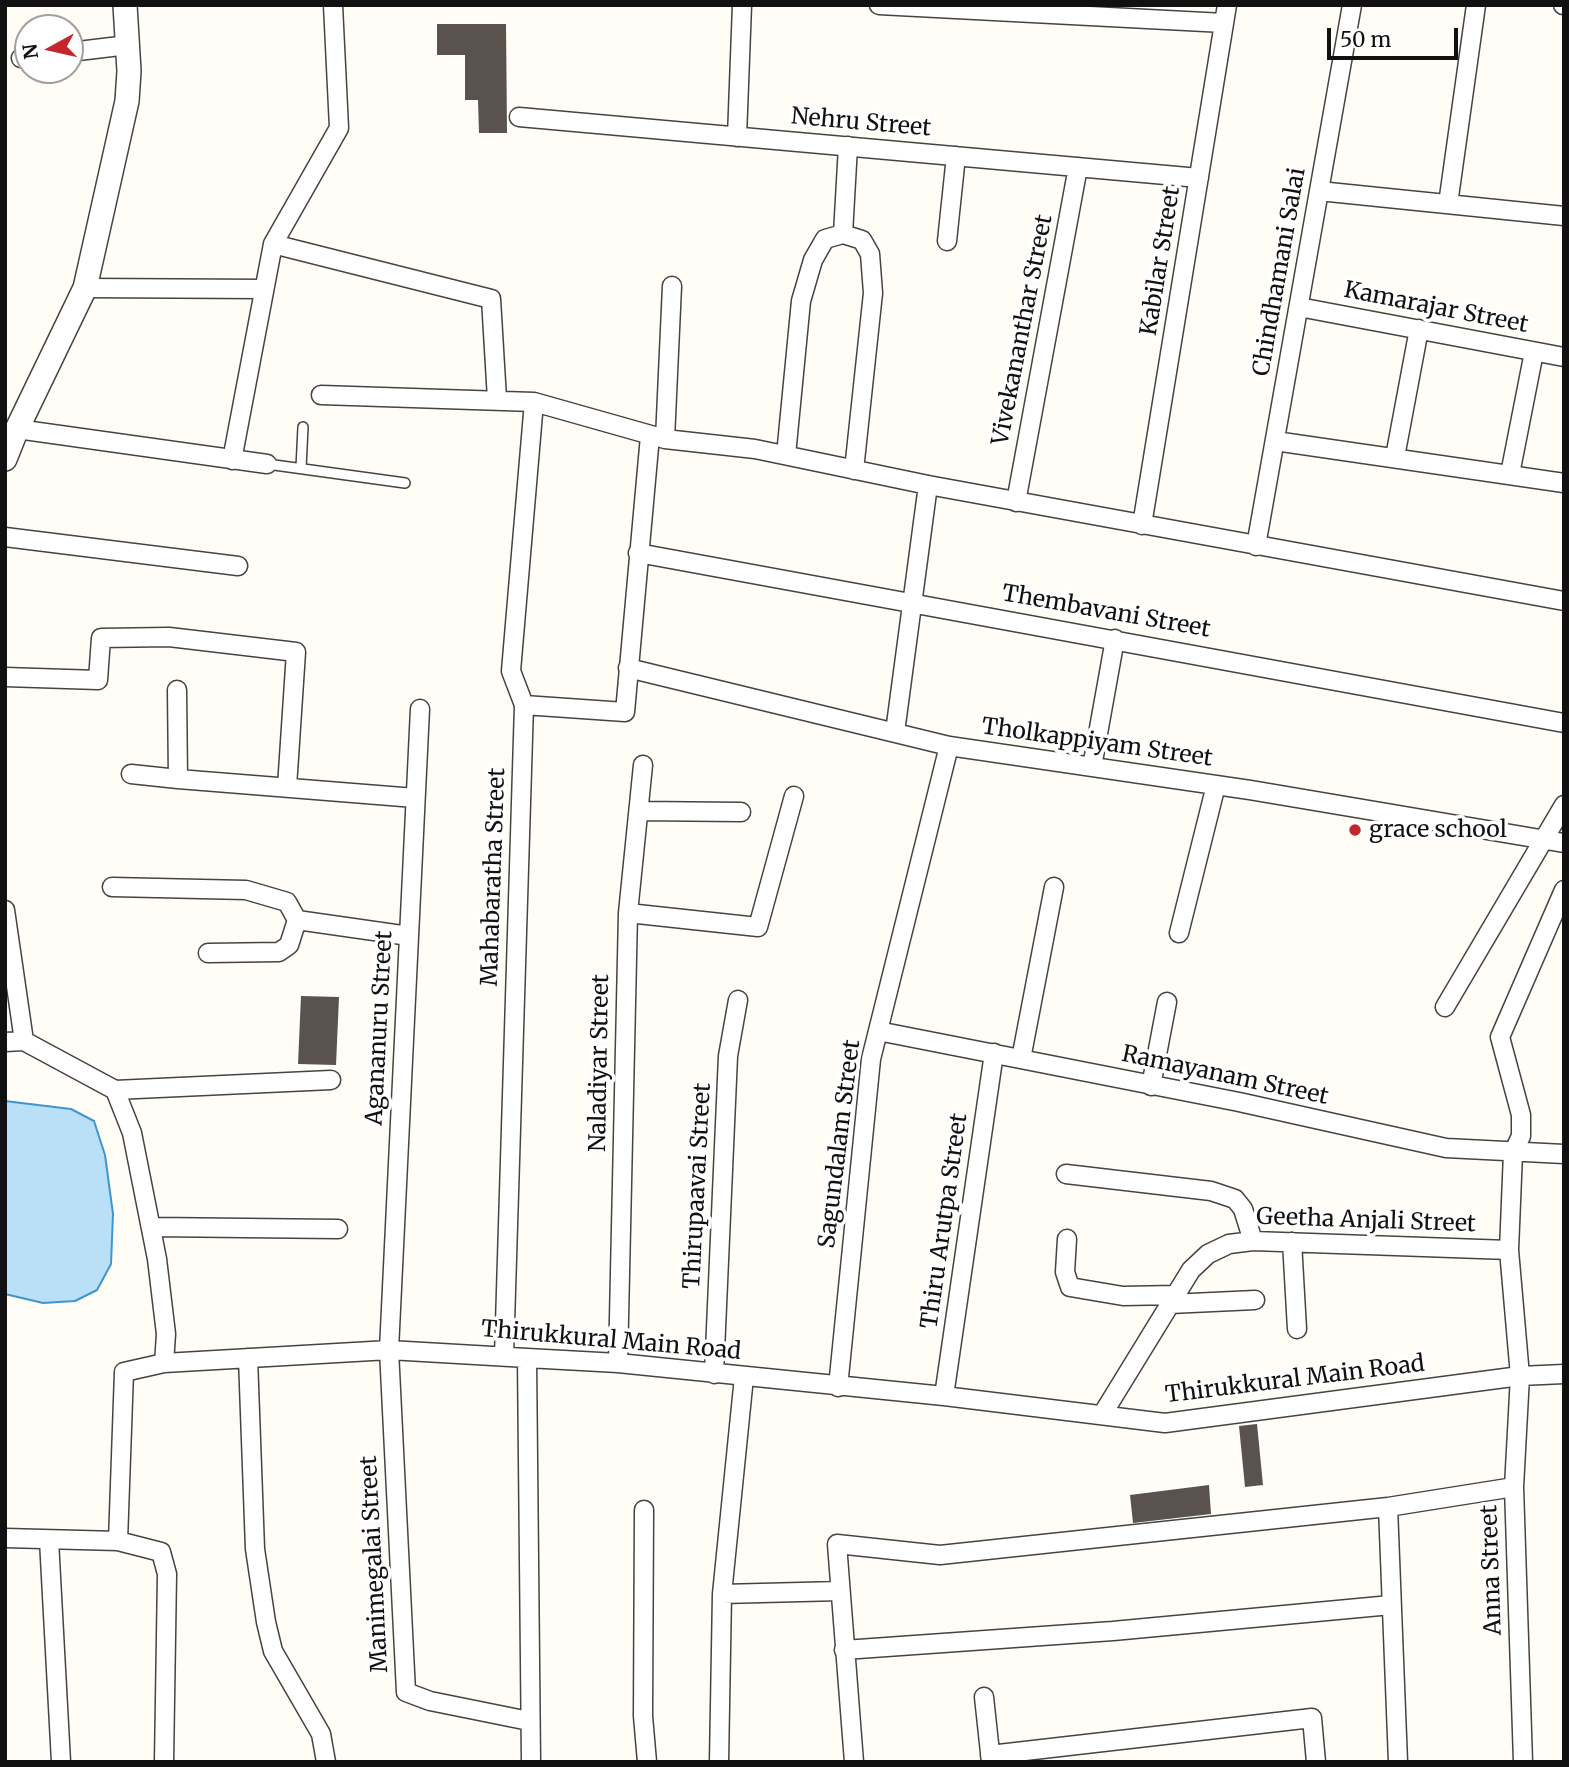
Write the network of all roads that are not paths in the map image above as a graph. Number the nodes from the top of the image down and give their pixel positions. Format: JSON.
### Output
{"nodes":[{"id":1,"x":125,"y":5,"type":"edge"},
{"id":2,"x":333,"y":5,"type":"edge"},
{"id":3,"x":742,"y":5,"type":"edge"},
{"id":4,"x":879,"y":5,"type":"edge"},
{"id":5,"x":1352,"y":5,"type":"edge"},
{"id":6,"x":1476,"y":5,"type":"edge"},
{"id":7,"x":979,"y":8,"type":"edge"},
{"id":8,"x":1226,"y":14,"type":"edge"},
{"id":9,"x":128,"y":45,"type":"junction"},
{"id":10,"x":84,"y":50,"type":"edge"},
{"id":11,"x":519,"y":117,"type":"dead end"},
{"id":12,"x":737,"y":137,"type":"junction"},
{"id":13,"x":848,"y":146,"type":"junction"},
{"id":14,"x":956,"y":156,"type":"junction"},
{"id":15,"x":1078,"y":167,"type":"junction"},
{"id":16,"x":1199,"y":178,"type":"junction"},
{"id":17,"x":1319,"y":191,"type":"junction"},
{"id":18,"x":1448,"y":204,"type":"junction"},
{"id":19,"x":1564,"y":216,"type":"edge"},
{"id":20,"x":843,"y":234,"type":"junction"},
{"id":21,"x":947,"y":241,"type":"dead end"},
{"id":22,"x":273,"y":244,"type":"junction"},
{"id":23,"x":672,"y":286,"type":"dead end"},
{"id":24,"x":85,"y":288,"type":"junction"},
{"id":25,"x":264,"y":289,"type":"junction"},
{"id":26,"x":1299,"y":307,"type":"junction"},
{"id":27,"x":1419,"y":329,"type":"junction"},
{"id":28,"x":1534,"y":352,"type":"junction"},
{"id":29,"x":1564,"y":357,"type":"edge"},
{"id":30,"x":321,"y":395,"type":"dead end"},
{"id":31,"x":497,"y":399,"type":"junction"},
{"id":32,"x":534,"y":402,"type":"junction"},
{"id":33,"x":303,"y":427,"type":"dead end"},
{"id":34,"x":17,"y":429,"type":"junction"},
{"id":35,"x":657,"y":437,"type":"junction"},
{"id":36,"x":1275,"y":441,"type":"junction"},
{"id":37,"x":786,"y":455,"type":"junction"},
{"id":38,"x":1395,"y":457,"type":"junction"},
{"id":39,"x":5,"y":460,"type":"edge"},
{"id":40,"x":232,"y":460,"type":"junction"},
{"id":41,"x":267,"y":464,"type":"joint"},
{"id":42,"x":301,"y":468,"type":"junction"},
{"id":43,"x":854,"y":470,"type":"junction"},
{"id":44,"x":1510,"y":474,"type":"junction"},
{"id":45,"x":405,"y":483,"type":"dead end"},
{"id":46,"x":1564,"y":483,"type":"edge"},
{"id":47,"x":928,"y":485,"type":"junction"},
{"id":48,"x":1016,"y":502,"type":"junction"},
{"id":49,"x":1142,"y":525,"type":"junction"},
{"id":50,"x":5,"y":537,"type":"edge"},
{"id":51,"x":1256,"y":546,"type":"junction"},
{"id":52,"x":638,"y":553,"type":"junction"},
{"id":53,"x":238,"y":566,"type":"dead end"},
{"id":54,"x":1564,"y":601,"type":"edge"},
{"id":55,"x":912,"y":602,"type":"junction"},
{"id":56,"x":1115,"y":639,"type":"junction"},
{"id":57,"x":628,"y":668,"type":"junction"},
{"id":58,"x":5,"y":677,"type":"edge"},
{"id":59,"x":177,"y":690,"type":"dead end"},
{"id":60,"x":524,"y":705,"type":"junction"},
{"id":61,"x":419,"y":709,"type":"dead end"},
{"id":62,"x":1564,"y":723,"type":"edge"},
{"id":63,"x":895,"y":732,"type":"junction"},
{"id":64,"x":949,"y":746,"type":"junction"},
{"id":65,"x":643,"y":765,"type":"dead end"},
{"id":66,"x":1092,"y":767,"type":"junction"},
{"id":67,"x":131,"y":774,"type":"dead end"},
{"id":68,"x":178,"y":779,"type":"junction"},
{"id":69,"x":1216,"y":785,"type":"junction"},
{"id":70,"x":286,"y":787,"type":"junction"},
{"id":71,"x":794,"y":796,"type":"dead end"},
{"id":72,"x":415,"y":798,"type":"junction"},
{"id":73,"x":1564,"y":805,"type":"edge"},
{"id":74,"x":639,"y":811,"type":"junction"},
{"id":75,"x":741,"y":812,"type":"dead end"},
{"id":76,"x":1542,"y":838,"type":"junction"},
{"id":77,"x":1564,"y":843,"type":"edge"},
{"id":78,"x":112,"y":887,"type":"dead end"},
{"id":79,"x":1054,"y":887,"type":"dead end"},
{"id":80,"x":1564,"y":890,"type":"edge"},
{"id":81,"x":5,"y":910,"type":"edge"},
{"id":82,"x":628,"y":914,"type":"junction"},
{"id":83,"x":297,"y":920,"type":"junction"},
{"id":84,"x":1179,"y":933,"type":"dead end"},
{"id":85,"x":409,"y":936,"type":"junction"},
{"id":86,"x":208,"y":953,"type":"dead end"},
{"id":87,"x":737,"y":1000,"type":"dead end"},
{"id":88,"x":1167,"y":1002,"type":"dead end"},
{"id":89,"x":1445,"y":1007,"type":"dead end"},
{"id":90,"x":878,"y":1031,"type":"junction"},
{"id":91,"x":24,"y":1041,"type":"junction"},
{"id":92,"x":5,"y":1042,"type":"edge"},
{"id":93,"x":994,"y":1052,"type":"junction"},
{"id":94,"x":1021,"y":1059,"type":"junction"},
{"id":95,"x":331,"y":1080,"type":"dead end"},
{"id":96,"x":1151,"y":1086,"type":"junction"},
{"id":97,"x":115,"y":1090,"type":"junction"},
{"id":98,"x":1513,"y":1153,"type":"junction"},
{"id":99,"x":1564,"y":1154,"type":"edge"},
{"id":100,"x":1066,"y":1174,"type":"dead end"},
{"id":101,"x":153,"y":1227,"type":"junction"},
{"id":102,"x":338,"y":1229,"type":"dead end"},
{"id":103,"x":1067,"y":1239,"type":"dead end"},
{"id":104,"x":1253,"y":1241,"type":"junction"},
{"id":105,"x":1292,"y":1242,"type":"junction"},
{"id":106,"x":1508,"y":1250,"type":"junction"},
{"id":107,"x":1173,"y":1299,"type":"junction"},
{"id":108,"x":1255,"y":1300,"type":"dead end"},
{"id":109,"x":1297,"y":1329,"type":"dead end"},
{"id":110,"x":389,"y":1350,"type":"junction"},
{"id":111,"x":504,"y":1356,"type":"junction"},
{"id":112,"x":248,"y":1358,"type":"junction"},
{"id":113,"x":527,"y":1358,"type":"junction"},
{"id":114,"x":164,"y":1363,"type":"junction"},
{"id":115,"x":618,"y":1363,"type":"junction"},
{"id":116,"x":714,"y":1374,"type":"junction"},
{"id":117,"x":1564,"y":1374,"type":"edge"},
{"id":118,"x":744,"y":1377,"type":"junction"},
{"id":119,"x":1520,"y":1377,"type":"junction"},
{"id":120,"x":838,"y":1387,"type":"junction"},
{"id":121,"x":944,"y":1396,"type":"junction"},
{"id":122,"x":1102,"y":1415,"type":"junction"},
{"id":123,"x":1514,"y":1487,"type":"junction"},
{"id":124,"x":1388,"y":1507,"type":"junction"},
{"id":125,"x":644,"y":1510,"type":"dead end"},
{"id":126,"x":5,"y":1538,"type":"edge"},
{"id":127,"x":49,"y":1540,"type":"junction"},
{"id":128,"x":118,"y":1541,"type":"junction"},
{"id":129,"x":840,"y":1591,"type":"junction"},
{"id":130,"x":722,"y":1594,"type":"junction"},
{"id":131,"x":1391,"y":1605,"type":"junction"},
{"id":132,"x":844,"y":1650,"type":"junction"},
{"id":133,"x":985,"y":1697,"type":"dead end"},
{"id":134,"x":528,"y":1721,"type":"junction"},
{"id":135,"x":991,"y":1758,"type":"edge"},
{"id":136,"x":61,"y":1762,"type":"edge"},
{"id":137,"x":164,"y":1762,"type":"edge"},
{"id":138,"x":326,"y":1762,"type":"edge"},
{"id":139,"x":531,"y":1762,"type":"edge"},
{"id":140,"x":647,"y":1762,"type":"edge"},
{"id":141,"x":719,"y":1762,"type":"edge"},
{"id":142,"x":853,"y":1762,"type":"edge"},
{"id":143,"x":1315,"y":1762,"type":"edge"},
{"id":144,"x":1398,"y":1762,"type":"edge"},
{"id":145,"x":1523,"y":1762,"type":"edge"}],
"edges":[{"from":1,"to":9,"type":"street"},
{"from":2,"to":22,"type":"street"},
{"from":3,"to":12,"type":"street"},
{"from":4,"to":7,"type":"street"},
{"from":5,"to":17,"type":"street","name":"Chindhamani Salai"},
{"from":6,"to":18,"type":"street"},
{"from":7,"to":8,"type":"street"},
{"from":8,"to":16,"type":"street","name":"Kabilar Street"},
{"from":9,"to":10,"type":"street"},
{"from":9,"to":24,"type":"street"},
{"from":11,"to":12,"type":"street","name":"Nehru Street"},
{"from":12,"to":13,"type":"street","name":"Nehru Street"},
{"from":13,"to":14,"type":"street","name":"Nehru Street"},
{"from":13,"to":20,"type":"street"},
{"from":14,"to":15,"type":"street","name":"Nehru Street"},
{"from":14,"to":21,"type":"street"},
{"from":15,"to":16,"type":"street","name":"Nehru Street"},
{"from":15,"to":48,"type":"street","name":"Vivekananthar Street"},
{"from":16,"to":49,"type":"street","name":"Kabilar Street"},
{"from":17,"to":18,"type":"street"},
{"from":17,"to":26,"type":"street","name":"Chindhamani Salai"},
{"from":18,"to":19,"type":"street"},
{"from":20,"to":37,"type":"street"},
{"from":20,"to":43,"type":"street"},
{"from":22,"to":25,"type":"street"},
{"from":22,"to":31,"type":"street"},
{"from":23,"to":35,"type":"street"},
{"from":24,"to":25,"type":"street"},
{"from":24,"to":34,"type":"street"},
{"from":25,"to":40,"type":"street"},
{"from":26,"to":27,"type":"street","name":"Kamarajar Street"},
{"from":26,"to":36,"type":"street","name":"Chindhamani Salai"},
{"from":27,"to":28,"type":"street","name":"Kamarajar Street"},
{"from":27,"to":38,"type":"street"},
{"from":28,"to":29,"type":"street","name":"Kamarajar Street"},
{"from":28,"to":44,"type":"street"},
{"from":30,"to":31,"type":"street"},
{"from":31,"to":32,"type":"street"},
{"from":32,"to":35,"type":"street"},
{"from":32,"to":60,"type":"street","name":"Mahabaratha Street"},
{"from":33,"to":42,"type":"lane"},
{"from":34,"to":39,"type":"street"},
{"from":34,"to":40,"type":"street"},
{"from":35,"to":37,"type":"street"},
{"from":35,"to":52,"type":"street"},
{"from":36,"to":38,"type":"street"},
{"from":36,"to":51,"type":"street","name":"Chindhamani Salai"},
{"from":37,"to":43,"type":"street"},
{"from":38,"to":44,"type":"street"},
{"from":40,"to":41,"type":"street"},
{"from":41,"to":42,"type":"lane"},
{"from":42,"to":45,"type":"lane"},
{"from":43,"to":47,"type":"street"},
{"from":44,"to":46,"type":"street"},
{"from":47,"to":48,"type":"street"},
{"from":47,"to":55,"type":"street"},
{"from":48,"to":49,"type":"street"},
{"from":49,"to":51,"type":"street"},
{"from":50,"to":53,"type":"street"},
{"from":51,"to":54,"type":"street"},
{"from":52,"to":55,"type":"street","name":"Thembavani Street"},
{"from":52,"to":57,"type":"street"},
{"from":55,"to":56,"type":"street","name":"Thembavani Street"},
{"from":55,"to":63,"type":"street"},
{"from":56,"to":62,"type":"street","name":"Thembavani Street"},
{"from":56,"to":66,"type":"street"},
{"from":57,"to":60,"type":"street"},
{"from":57,"to":63,"type":"street","name":"Tholkappiyam Street"},
{"from":58,"to":70,"type":"street"},
{"from":59,"to":68,"type":"street"},
{"from":60,"to":111,"type":"street","name":"Mahabaratha Street"},
{"from":61,"to":72,"type":"street","name":"Agananuru Street"},
{"from":63,"to":64,"type":"street","name":"Tholkappiyam Street"},
{"from":64,"to":66,"type":"street","name":"Tholkappiyam Street"},
{"from":64,"to":90,"type":"street","name":"Sagundalam Street"},
{"from":65,"to":74,"type":"street","name":"Naladiyar Street"},
{"from":66,"to":69,"type":"street","name":"Tholkappiyam Street"},
{"from":67,"to":68,"type":"street"},
{"from":68,"to":70,"type":"street"},
{"from":69,"to":76,"type":"street","name":"Tholkappiyam Street"},
{"from":69,"to":84,"type":"street"},
{"from":70,"to":72,"type":"street"},
{"from":71,"to":82,"type":"street"},
{"from":72,"to":85,"type":"street","name":"Agananuru Street"},
{"from":73,"to":76,"type":"street"},
{"from":74,"to":75,"type":"street"},
{"from":74,"to":82,"type":"street","name":"Naladiyar Street"},
{"from":76,"to":77,"type":"street","name":"Tholkappiyam Street"},
{"from":76,"to":89,"type":"street"},
{"from":78,"to":83,"type":"street"},
{"from":79,"to":94,"type":"street"},
{"from":80,"to":98,"type":"street","name":"Anna Street"},
{"from":81,"to":91,"type":"street"},
{"from":82,"to":115,"type":"street","name":"Naladiyar Street"},
{"from":83,"to":85,"type":"street"},
{"from":83,"to":86,"type":"street"},
{"from":85,"to":110,"type":"street","name":"Agananuru Street"},
{"from":87,"to":116,"type":"street","name":"Thirupaavai Street"},
{"from":88,"to":96,"type":"street"},
{"from":90,"to":93,"type":"street","name":"Ramayanam Street"},
{"from":90,"to":120,"type":"street","name":"Sagundalam Street"},
{"from":91,"to":92,"type":"street"},
{"from":91,"to":97,"type":"street"},
{"from":93,"to":94,"type":"street","name":"Ramayanam Street"},
{"from":93,"to":121,"type":"street","name":"Thiru Arutpa Street"},
{"from":94,"to":96,"type":"street","name":"Ramayanam Street"},
{"from":95,"to":97,"type":"street"},
{"from":96,"to":98,"type":"street","name":"Ramayanam Street"},
{"from":97,"to":101,"type":"street"},
{"from":98,"to":99,"type":"street","name":"Ramayanam Street"},
{"from":98,"to":106,"type":"street","name":"Anna Street"},
{"from":100,"to":104,"type":"street"},
{"from":101,"to":102,"type":"street"},
{"from":101,"to":114,"type":"street"},
{"from":103,"to":107,"type":"street"},
{"from":104,"to":105,"type":"street","name":"Geetha Anjali Street"},
{"from":104,"to":107,"type":"street","name":"Geetha Anjali Street"},
{"from":105,"to":106,"type":"street","name":"Geetha Anjali Street"},
{"from":105,"to":109,"type":"street"},
{"from":106,"to":119,"type":"street","name":"Anna Street"},
{"from":107,"to":108,"type":"street"},
{"from":107,"to":122,"type":"street","name":"Geetha Anjali Street"},
{"from":110,"to":111,"type":"street","name":"Thirukkural Main Road"},
{"from":110,"to":112,"type":"street","name":"Thirukkural Main Road"},
{"from":110,"to":134,"type":"street","name":"Manimegalai Street"},
{"from":111,"to":113,"type":"street","name":"Thirukkural Main Road"},
{"from":112,"to":114,"type":"street","name":"Thirukkural Main Road"},
{"from":112,"to":138,"type":"street"},
{"from":113,"to":115,"type":"street","name":"Thirukkural Main Road"},
{"from":113,"to":134,"type":"street"},
{"from":114,"to":128,"type":"street","name":"Thirukkural Main Road"},
{"from":115,"to":116,"type":"street","name":"Thirukkural Main Road"},
{"from":116,"to":118,"type":"street","name":"Thirukkural Main Road"},
{"from":117,"to":119,"type":"street","name":"Thirukkural Main Road"},
{"from":118,"to":120,"type":"street","name":"Thirukkural Main Road"},
{"from":118,"to":130,"type":"street"},
{"from":119,"to":122,"type":"street","name":"Thirukkural Main Road"},
{"from":119,"to":123,"type":"street","name":"Anna Street"},
{"from":120,"to":121,"type":"street","name":"Thirukkural Main Road"},
{"from":121,"to":122,"type":"street","name":"Thirukkural Main Road"},
{"from":123,"to":124,"type":"street"},
{"from":123,"to":145,"type":"street","name":"Anna Street"},
{"from":124,"to":129,"type":"street"},
{"from":124,"to":131,"type":"street"},
{"from":125,"to":140,"type":"street"},
{"from":126,"to":127,"type":"street"},
{"from":127,"to":128,"type":"street"},
{"from":127,"to":136,"type":"street"},
{"from":128,"to":137,"type":"street"},
{"from":129,"to":130,"type":"street"},
{"from":129,"to":132,"type":"street"},
{"from":130,"to":141,"type":"street"},
{"from":131,"to":132,"type":"street"},
{"from":131,"to":144,"type":"street"},
{"from":132,"to":142,"type":"street"},
{"from":133,"to":135,"type":"street"},
{"from":134,"to":139,"type":"street"},
{"from":135,"to":143,"type":"street"}]}
